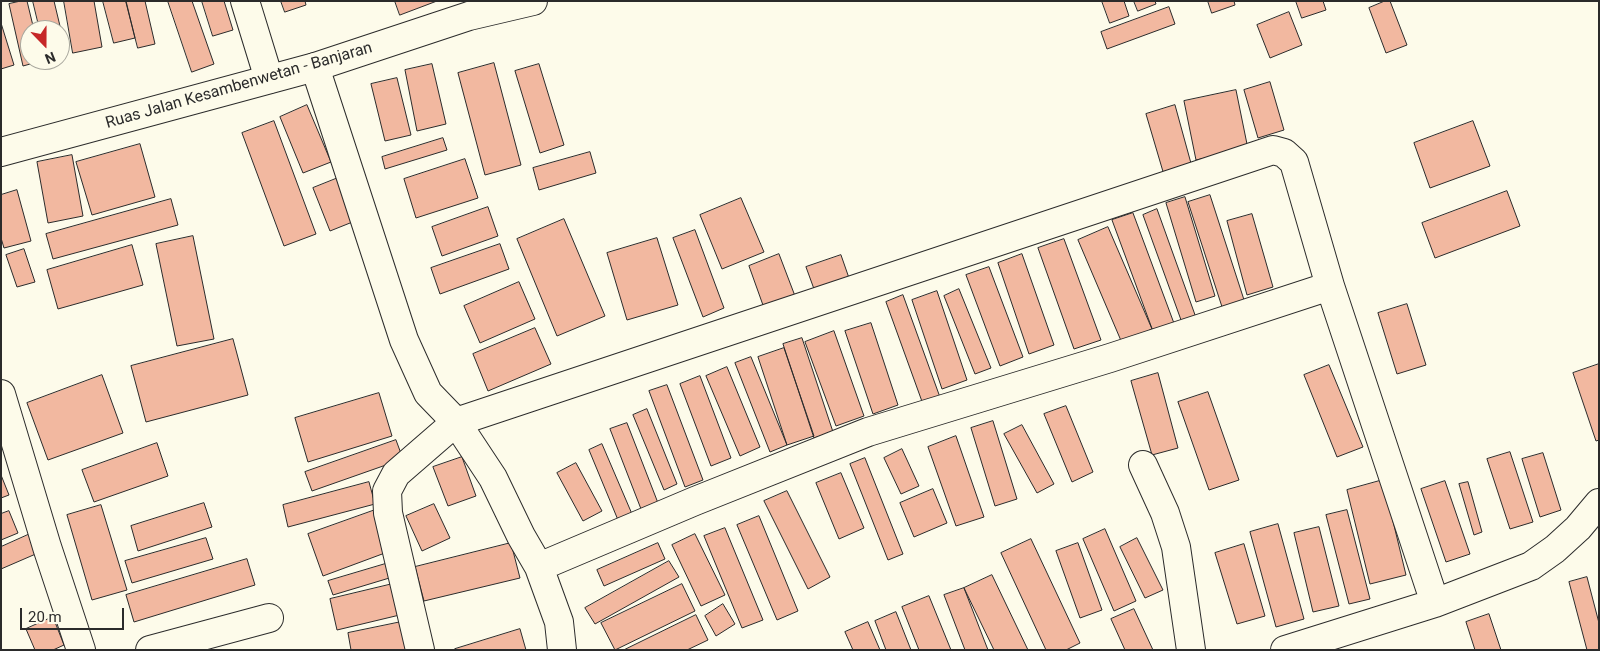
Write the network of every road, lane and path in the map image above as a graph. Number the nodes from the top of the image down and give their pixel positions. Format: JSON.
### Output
{"nodes":[{"id":1,"x":245,"y":1,"type":"edge"},
{"id":2,"x":533,"y":1,"type":"edge"},
{"id":3,"x":315,"y":67,"type":"junction"},
{"id":4,"x":269,"y":79,"type":"junction"},
{"id":5,"x":1,"y":152,"type":"edge"},
{"id":6,"x":1330,"y":286,"type":"junction"},
{"id":7,"x":1,"y":394,"type":"edge"},
{"id":8,"x":456,"y":422,"type":"junction"},
{"id":9,"x":1143,"y":465,"type":"dead end"},
{"id":10,"x":1599,"y":503,"type":"edge"},
{"id":11,"x":539,"y":567,"type":"junction"},
{"id":12,"x":1435,"y":603,"type":"junction"},
{"id":13,"x":269,"y":618,"type":"dead end"},
{"id":14,"x":81,"y":650,"type":"edge"},
{"id":15,"x":150,"y":650,"type":"edge"},
{"id":16,"x":420,"y":650,"type":"edge"},
{"id":17,"x":562,"y":650,"type":"edge"},
{"id":18,"x":1191,"y":650,"type":"edge"},
{"id":19,"x":1285,"y":650,"type":"edge"}],
"edges":[{"from":1,"to":4,"type":"street"},
{"from":2,"to":3,"type":"street","name":"Ruas Jalan Kesambenwetan - Banjaran"},
{"from":3,"to":4,"type":"street","name":"Ruas Jalan Kesambenwetan - Banjaran"},
{"from":3,"to":8,"type":"street"},
{"from":4,"to":5,"type":"street","name":"Ruas Jalan Kesambenwetan - Banjaran"},
{"from":6,"to":8,"type":"street"},
{"from":6,"to":11,"type":"street"},
{"from":6,"to":12,"type":"street"},
{"from":7,"to":14,"type":"street"},
{"from":8,"to":11,"type":"street"},
{"from":8,"to":16,"type":"street"},
{"from":9,"to":18,"type":"street"},
{"from":10,"to":12,"type":"street"},
{"from":11,"to":17,"type":"street"},
{"from":12,"to":19,"type":"street"},
{"from":13,"to":15,"type":"street"}]}
